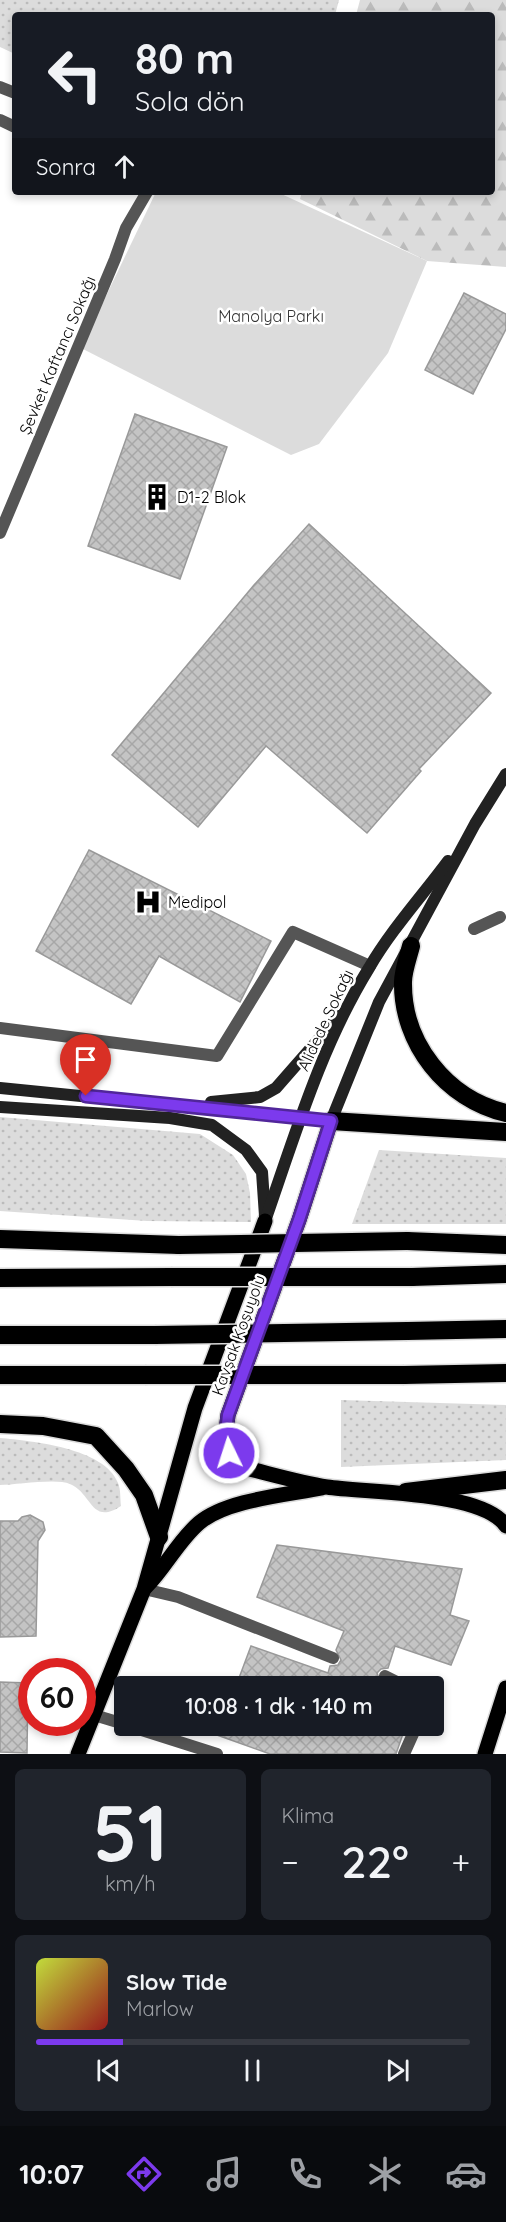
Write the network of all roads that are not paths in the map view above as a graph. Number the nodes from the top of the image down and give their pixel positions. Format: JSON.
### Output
{"nodes":[{"id":1,"x":145,"y":195,"type":"edge"},
{"id":2,"x":0,"y":533,"type":"edge"},
{"id":3,"x":506,"y":774,"type":"edge"},
{"id":4,"x":475,"y":824,"type":"junction"},
{"id":5,"x":499,"y":922,"type":"edge"},
{"id":6,"x":474,"y":929,"type":"dead end"},
{"id":7,"x":411,"y":946,"type":"junction"},
{"id":8,"x":370,"y":966,"type":"junction"},
{"id":9,"x":347,"y":1006,"type":"junction"},
{"id":10,"x":0,"y":1028,"type":"edge"},
{"id":11,"x":0,"y":1089,"type":"edge"},
{"id":12,"x":171,"y":1103,"type":"junction"},
{"id":13,"x":0,"y":1107,"type":"edge"},
{"id":14,"x":506,"y":1113,"type":"edge"},
{"id":15,"x":300,"y":1118,"type":"junction"},
{"id":16,"x":331,"y":1121,"type":"junction"},
{"id":17,"x":506,"y":1132,"type":"edge"},
{"id":18,"x":266,"y":1221,"type":"junction"},
{"id":19,"x":0,"y":1239,"type":"edge"},
{"id":20,"x":506,"y":1245,"type":"edge"},
{"id":21,"x":506,"y":1274,"type":"edge"},
{"id":22,"x":0,"y":1278,"type":"edge"},
{"id":23,"x":506,"y":1329,"type":"edge"},
{"id":24,"x":0,"y":1335,"type":"edge"},
{"id":25,"x":506,"y":1373,"type":"edge"},
{"id":26,"x":0,"y":1374,"type":"edge"},
{"id":27,"x":0,"y":1424,"type":"edge"},
{"id":28,"x":506,"y":1480,"type":"edge"},
{"id":29,"x":328,"y":1487,"type":"junction"},
{"id":30,"x":406,"y":1492,"type":"junction"},
{"id":31,"x":506,"y":1526,"type":"edge"},
{"id":32,"x":159,"y":1537,"type":"junction"},
{"id":33,"x":144,"y":1589,"type":"junction"},
{"id":34,"x":333,"y":1658,"type":"dead end"},
{"id":35,"x":506,"y":1688,"type":"edge"},
{"id":36,"x":96,"y":1710,"type":"edge"},
{"id":37,"x":96,"y":1716,"type":"edge"},
{"id":38,"x":114,"y":1721,"type":"edge"},
{"id":39,"x":85,"y":1736,"type":"edge"},
{"id":40,"x":160,"y":1736,"type":"edge"},
{"id":41,"x":412,"y":1736,"type":"edge"},
{"id":42,"x":78,"y":1754,"type":"edge"},
{"id":43,"x":217,"y":1754,"type":"edge"},
{"id":44,"x":404,"y":1754,"type":"edge"},
{"id":45,"x":485,"y":1754,"type":"edge"}],
"edges":[{"from":1,"to":2,"type":"street","name":"Şevket Kaftancı Sokağı"},
{"from":3,"to":4,"type":"main road","name":"Alidede Sokağı"},
{"from":4,"to":7,"type":"main road","name":"Alidede Sokağı"},
{"from":4,"to":8,"type":"main road","name":"Alidede Sokağı"},
{"from":5,"to":6,"type":"street"},
{"from":7,"to":14,"type":"highway"},
{"from":7,"to":16,"type":"main road","name":"Alidede Sokağı"},
{"from":8,"to":9,"type":"main road","name":"Alidede Sokağı"},
{"from":8,"to":10,"type":"street"},
{"from":9,"to":12,"type":"main road"},
{"from":9,"to":15,"type":"main road","name":"Alidede Sokağı"},
{"from":11,"to":12,"type":"main road"},
{"from":12,"to":15,"type":"main road"},
{"from":13,"to":18,"type":"main road"},
{"from":15,"to":16,"type":"main road"},
{"from":15,"to":18,"type":"main road","name":"Alidede Sokağı"},
{"from":16,"to":17,"type":"highway"},
{"from":16,"to":29,"type":"main road","name":"Kavşak Koşuyolu"},
{"from":18,"to":32,"type":"main road","name":"Kavşak Koşuyolu"},
{"from":19,"to":20,"type":"highway","bridge":true},
{"from":21,"to":22,"type":"highway","bridge":true},
{"from":23,"to":24,"type":"highway","bridge":true},
{"from":25,"to":26,"type":"highway","bridge":true},
{"from":27,"to":32,"type":"highway"},
{"from":28,"to":30,"type":"highway"},
{"from":29,"to":30,"type":"main road","name":"Kavşak Koşuyolu"},
{"from":29,"to":33,"type":"main road"},
{"from":30,"to":31,"type":"main road","name":"Kavşak Koşuyolu"},
{"from":32,"to":33,"type":"main road","name":"Kavşak Koşuyolu"},
{"from":33,"to":34,"type":"street"},
{"from":33,"to":36,"type":"main road","name":"Kavşak Koşuyolu"},
{"from":35,"to":45,"type":"main road"},
{"from":37,"to":38,"type":"street"},
{"from":39,"to":42,"type":"main road","name":"Kavşak Koşuyolu"},
{"from":40,"to":43,"type":"street"},
{"from":41,"to":44,"type":"street"}]}
